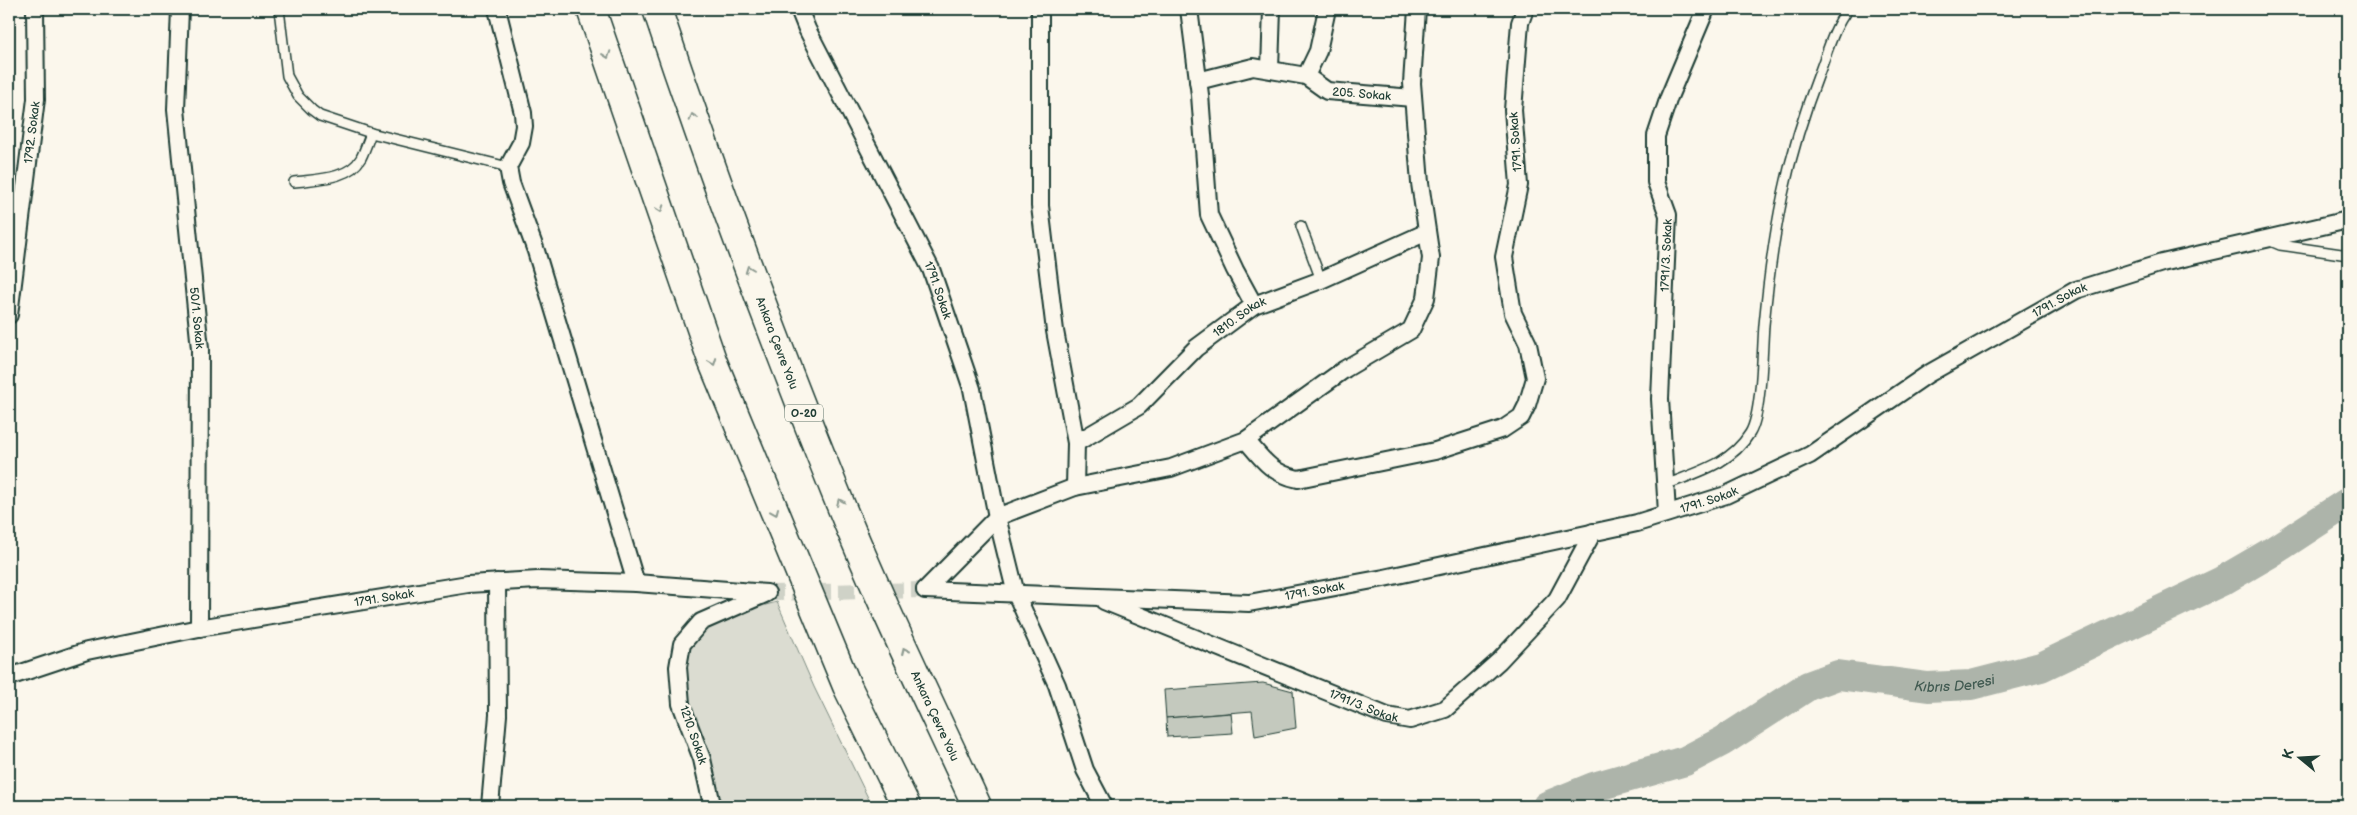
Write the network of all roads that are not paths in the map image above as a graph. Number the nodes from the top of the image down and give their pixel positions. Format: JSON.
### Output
{"nodes":[{"id":1,"x":35,"y":9,"type":"edge"},
{"id":2,"x":180,"y":9,"type":"edge"},
{"id":3,"x":279,"y":9,"type":"edge"},
{"id":4,"x":497,"y":9,"type":"edge"},
{"id":5,"x":591,"y":9,"type":"edge"},
{"id":6,"x":657,"y":9,"type":"edge"},
{"id":7,"x":799,"y":9,"type":"edge"},
{"id":8,"x":1040,"y":9,"type":"edge"},
{"id":9,"x":1189,"y":9,"type":"edge"},
{"id":10,"x":1272,"y":9,"type":"edge"},
{"id":11,"x":1327,"y":9,"type":"edge"},
{"id":12,"x":1417,"y":9,"type":"edge"},
{"id":13,"x":1525,"y":9,"type":"edge"},
{"id":14,"x":1706,"y":9,"type":"edge"},
{"id":15,"x":1848,"y":9,"type":"edge"},
{"id":16,"x":1270,"y":70,"type":"junction"},
{"id":17,"x":1306,"y":76,"type":"junction"},
{"id":18,"x":1198,"y":81,"type":"junction"},
{"id":19,"x":1413,"y":98,"type":"junction"},
{"id":20,"x":371,"y":133,"type":"junction"},
{"id":21,"x":508,"y":167,"type":"junction"},
{"id":22,"x":294,"y":182,"type":"dead end"},
{"id":23,"x":2348,"y":220,"type":"edge"},
{"id":24,"x":1301,"y":226,"type":"dead end"},
{"id":25,"x":1427,"y":232,"type":"junction"},
{"id":26,"x":2266,"y":239,"type":"junction"},
{"id":27,"x":2348,"y":256,"type":"edge"},
{"id":28,"x":1321,"y":280,"type":"junction"},
{"id":29,"x":1254,"y":305,"type":"junction"},
{"id":30,"x":9,"y":315,"type":"edge"},
{"id":31,"x":1246,"y":440,"type":"junction"},
{"id":32,"x":1076,"y":443,"type":"junction"},
{"id":33,"x":1665,"y":485,"type":"junction"},
{"id":34,"x":1075,"y":487,"type":"junction"},
{"id":35,"x":1667,"y":513,"type":"junction"},
{"id":36,"x":997,"y":518,"type":"junction"},
{"id":37,"x":1593,"y":532,"type":"junction"},
{"id":38,"x":497,"y":582,"type":"junction"},
{"id":39,"x":636,"y":583,"type":"junction"},
{"id":40,"x":767,"y":593,"type":"joint"},
{"id":41,"x":1016,"y":594,"type":"junction"},
{"id":42,"x":1095,"y":598,"type":"junction"},
{"id":43,"x":199,"y":628,"type":"junction"},
{"id":44,"x":9,"y":677,"type":"edge"},
{"id":45,"x":490,"y":806,"type":"edge"},
{"id":46,"x":709,"y":806,"type":"edge"},
{"id":47,"x":906,"y":806,"type":"edge"},
{"id":48,"x":977,"y":806,"type":"edge"},
{"id":49,"x":1104,"y":806,"type":"edge"}],
"edges":[{"from":1,"to":30,"type":"street","name":"1792. Sokak"},
{"from":2,"to":43,"type":"street","name":"50/1. Sokak"},
{"from":3,"to":20,"type":"lane"},
{"from":4,"to":21,"type":"street"},
{"from":5,"to":47,"type":"highway","one_way":true},
{"from":48,"to":6,"type":"highway","name":"Ankara Çevre Yolu","number":"O-20","one_way":true},
{"from":7,"to":36,"type":"street","name":"1791. Sokak"},
{"from":8,"to":32,"type":"street"},
{"from":9,"to":18,"type":"street"},
{"from":10,"to":16,"type":"street"},
{"from":11,"to":17,"type":"street"},
{"from":12,"to":19,"type":"street"},
{"from":13,"to":31,"type":"street","name":"1791. Sokak"},
{"from":14,"to":33,"type":"street","name":"1791/3. Sokak"},
{"from":15,"to":33,"type":"lane"},
{"from":16,"to":17,"type":"street","name":"205. Sokak"},
{"from":16,"to":18,"type":"street","name":"205. Sokak"},
{"from":17,"to":19,"type":"street","name":"205. Sokak"},
{"from":18,"to":29,"type":"street"},
{"from":19,"to":25,"type":"street"},
{"from":20,"to":21,"type":"lane"},
{"from":20,"to":22,"type":"lane"},
{"from":21,"to":39,"type":"street"},
{"from":23,"to":26,"type":"street","name":"1791. Sokak"},
{"from":24,"to":28,"type":"lane"},
{"from":25,"to":28,"type":"street","name":"1810. Sokak"},
{"from":25,"to":31,"type":"street"},
{"from":26,"to":27,"type":"lane"},
{"from":26,"to":35,"type":"street","name":"1791. Sokak"},
{"from":28,"to":29,"type":"street","name":"1810. Sokak"},
{"from":29,"to":32,"type":"street","name":"1810. Sokak"},
{"from":31,"to":34,"type":"street"},
{"from":32,"to":34,"type":"street"},
{"from":33,"to":35,"type":"street","name":"1791/3. Sokak"},
{"from":34,"to":36,"type":"street"},
{"from":35,"to":37,"type":"street","name":"1791. Sokak"},
{"from":36,"to":41,"type":"street","name":"1791. Sokak"},
{"from":36,"to":41,"type":"street","name":"1791. Sokak"},
{"from":37,"to":42,"type":"street","name":"1791. Sokak"},
{"from":37,"to":42,"type":"street","name":"1791/3. Sokak"},
{"from":38,"to":39,"type":"street","name":"1791. Sokak"},
{"from":38,"to":43,"type":"street","name":"1791. Sokak"},
{"from":38,"to":45,"type":"street"},
{"from":39,"to":40,"type":"street","name":"1791. Sokak"},
{"from":40,"to":46,"type":"street","name":"1210. Sokak"},
{"from":41,"to":42,"type":"street","name":"1791. Sokak"},
{"from":41,"to":49,"type":"street"},
{"from":43,"to":44,"type":"street","name":"1791. Sokak"}]}
